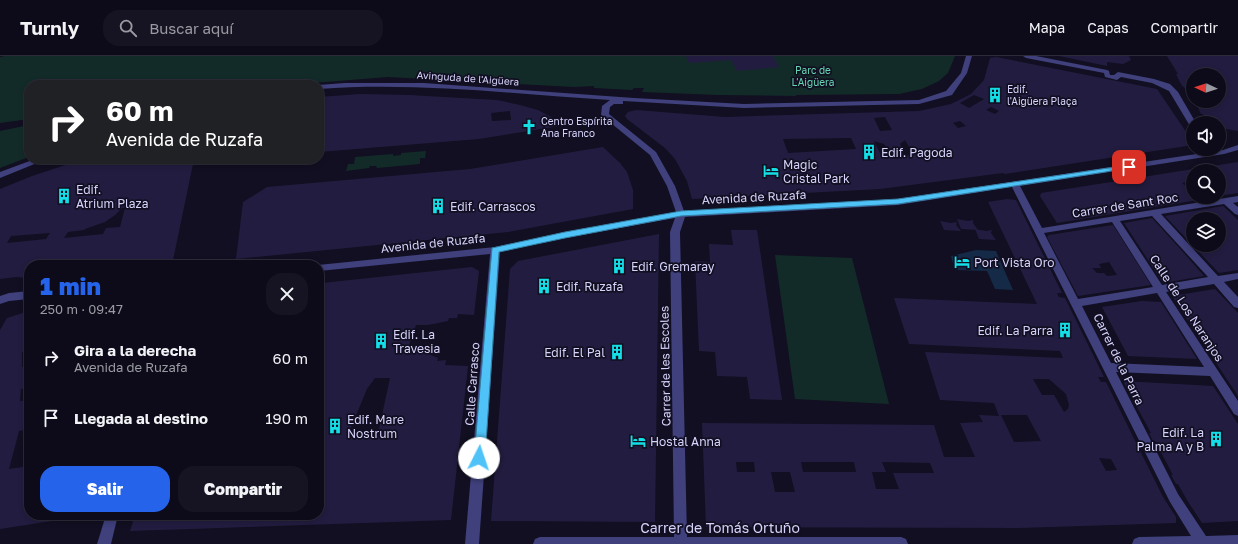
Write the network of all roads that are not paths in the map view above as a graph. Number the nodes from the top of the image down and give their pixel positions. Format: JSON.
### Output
{"nodes":[{"id":1,"x":969,"y":56,"type":"edge"},
{"id":2,"x":1026,"y":56,"type":"edge"},
{"id":3,"x":324,"y":87,"type":"edge"},
{"id":4,"x":634,"y":100,"type":"junction"},
{"id":5,"x":1188,"y":116,"type":"edge"},
{"id":6,"x":1238,"y":147,"type":"edge"},
{"id":7,"x":1226,"y":149,"type":"edge"},
{"id":8,"x":1186,"y":156,"type":"edge"},
{"id":9,"x":30,"y":164,"type":"edge"},
{"id":10,"x":0,"y":175,"type":"edge"},
{"id":11,"x":1015,"y":184,"type":"junction"},
{"id":12,"x":1238,"y":199,"type":"edge"},
{"id":13,"x":1226,"y":201,"type":"joint"},
{"id":14,"x":1208,"y":204,"type":"edge"},
{"id":15,"x":1238,"y":212,"type":"edge"},
{"id":16,"x":1154,"y":213,"type":"junction"},
{"id":17,"x":681,"y":214,"type":"junction"},
{"id":18,"x":1114,"y":219,"type":"junction"},
{"id":19,"x":1039,"y":231,"type":"junction"},
{"id":20,"x":495,"y":250,"type":"junction"},
{"id":21,"x":324,"y":267,"type":"edge"},
{"id":22,"x":1238,"y":276,"type":"edge"},
{"id":23,"x":1216,"y":280,"type":"junction"},
{"id":24,"x":1160,"y":290,"type":"junction"},
{"id":25,"x":24,"y":296,"type":"edge"},
{"id":26,"x":4,"y":299,"type":"edge"},
{"id":27,"x":1076,"y":304,"type":"junction"},
{"id":28,"x":1238,"y":304,"type":"edge"},
{"id":29,"x":1108,"y":367,"type":"junction"},
{"id":30,"x":1213,"y":372,"type":"junction"},
{"id":31,"x":1238,"y":411,"type":"edge"},
{"id":32,"x":111,"y":520,"type":"edge"},
{"id":33,"x":1238,"y":542,"type":"edge"},
{"id":34,"x":681,"y":543,"type":"edge"},
{"id":35,"x":104,"y":544,"type":"edge"},
{"id":36,"x":472,"y":544,"type":"edge"},
{"id":37,"x":540,"y":544,"type":"edge"},
{"id":38,"x":607,"y":544,"type":"edge"},
{"id":39,"x":813,"y":544,"type":"edge"},
{"id":40,"x":901,"y":544,"type":"edge"},
{"id":41,"x":1139,"y":544,"type":"edge"},
{"id":42,"x":1158,"y":544,"type":"edge"},
{"id":43,"x":1203,"y":544,"type":"edge"}],
"edges":[{"from":1,"to":4,"type":"street"},
{"from":2,"to":5,"type":"street"},
{"from":3,"to":4,"type":"street","name":"Avinguda de l'Aigüera"},
{"from":4,"to":17,"type":"street"},
{"from":6,"to":7,"type":"street","name":"Avenida de Ruzafa"},
{"from":8,"to":11,"type":"street","name":"Avenida de Ruzafa"},
{"from":9,"to":10,"type":"street"},
{"from":11,"to":17,"type":"street","name":"Avenida de Ruzafa"},
{"from":11,"to":19,"type":"street","name":"Carrer de la Parra"},
{"from":12,"to":13,"type":"street","name":"Carrer de Sant Roc"},
{"from":13,"to":15,"type":"street"},
{"from":14,"to":16,"type":"street","name":"Carrer de Sant Roc"},
{"from":16,"to":18,"type":"street","name":"Carrer de Sant Roc"},
{"from":16,"to":23,"type":"street"},
{"from":17,"to":20,"type":"street","name":"Avenida de Ruzafa"},
{"from":17,"to":34,"type":"street","name":"Carrer de les Escoles"},
{"from":18,"to":19,"type":"street","name":"Carrer de Sant Roc"},
{"from":18,"to":24,"type":"street","name":"Calle de Los Naranjos"},
{"from":19,"to":27,"type":"street","name":"Carrer de la Parra"},
{"from":20,"to":21,"type":"street","name":"Avenida de Ruzafa"},
{"from":20,"to":36,"type":"street","name":"Calle Carrasco"},
{"from":22,"to":23,"type":"street"},
{"from":23,"to":24,"type":"street"},
{"from":23,"to":28,"type":"street"},
{"from":24,"to":27,"type":"street"},
{"from":24,"to":30,"type":"street","name":"Calle de Los Naranjos"},
{"from":25,"to":26,"type":"street"},
{"from":27,"to":29,"type":"street","name":"Carrer de la Parra"},
{"from":29,"to":30,"type":"street"},
{"from":29,"to":43,"type":"street","name":"Carrer de la Parra"},
{"from":30,"to":31,"type":"street","name":"Calle de Los Naranjos"},
{"from":32,"to":35,"type":"street"},
{"from":33,"to":43,"type":"street"},
{"from":34,"to":38,"type":"street","name":"Carrer de Tomás Ortuño"},
{"from":34,"to":39,"type":"street","name":"Carrer de Tomás Ortuño"},
{"from":37,"to":38,"type":"street","name":"Carrer de Tomás Ortuño"},
{"from":39,"to":40,"type":"street","name":"Carrer de Tomás Ortuño"},
{"from":41,"to":42,"type":"street"},
{"from":42,"to":43,"type":"street"}]}
